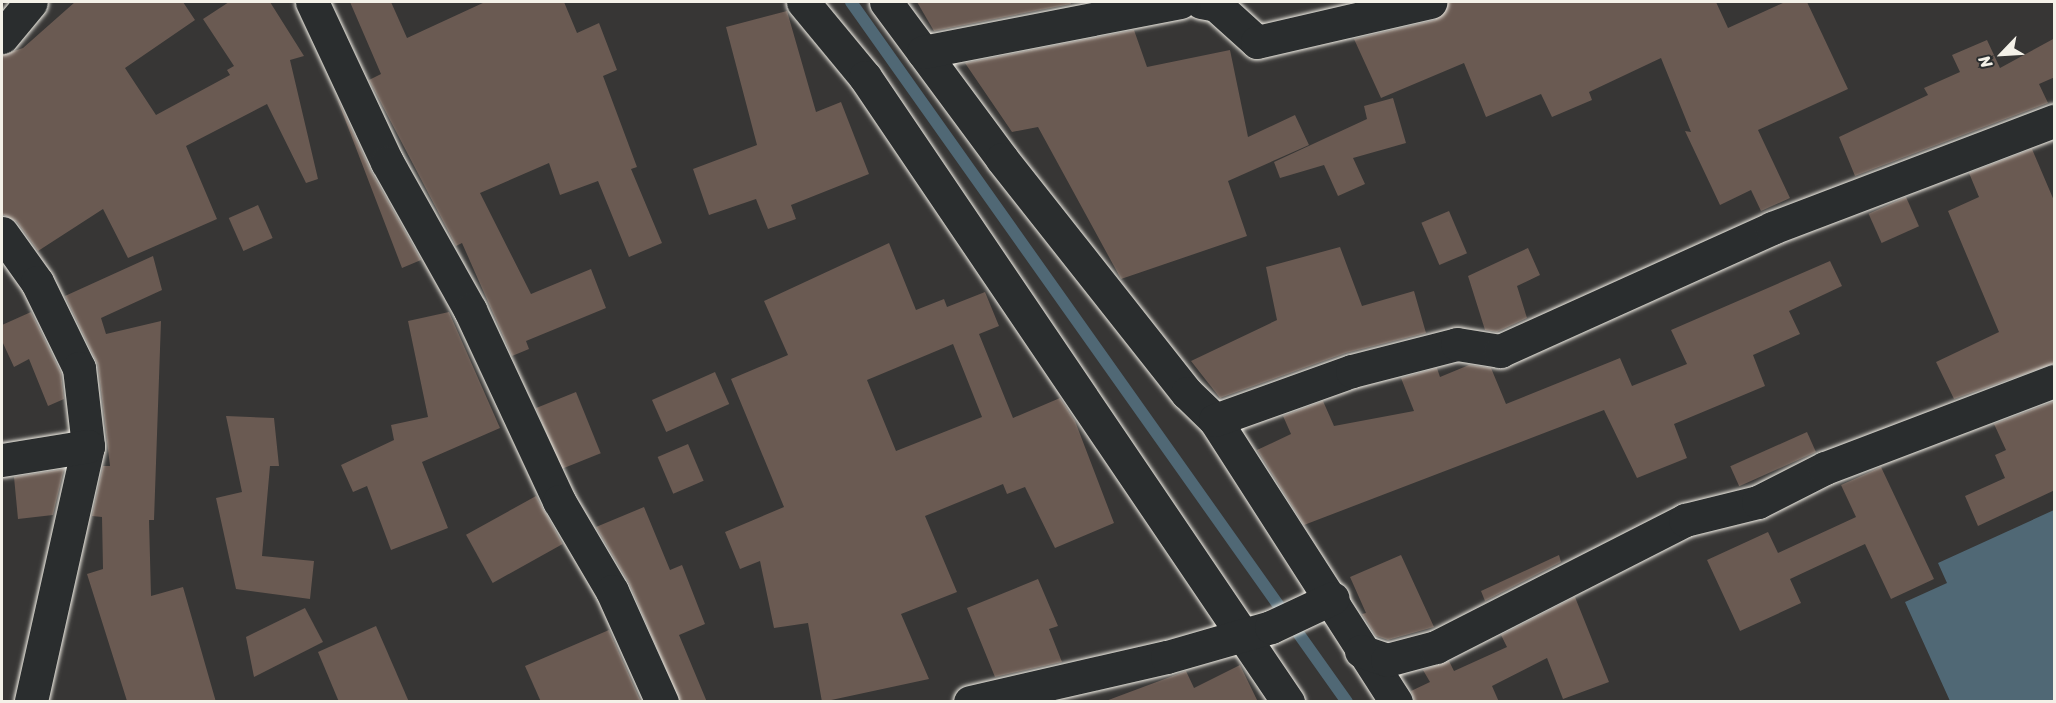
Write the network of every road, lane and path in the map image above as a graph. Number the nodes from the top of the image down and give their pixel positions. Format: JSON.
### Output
{"nodes":[{"id":1,"x":31,"y":2,"type":"edge"},
{"id":2,"x":312,"y":2,"type":"edge"},
{"id":3,"x":803,"y":2,"type":"edge"},
{"id":4,"x":886,"y":2,"type":"edge"},
{"id":5,"x":1180,"y":2,"type":"edge"},
{"id":6,"x":1201,"y":2,"type":"edge"},
{"id":7,"x":1430,"y":2,"type":"edge"},
{"id":8,"x":2,"y":37,"type":"edge"},
{"id":9,"x":923,"y":52,"type":"junction"},
{"id":10,"x":2055,"y":120,"type":"edge"},
{"id":11,"x":2,"y":233,"type":"edge"},
{"id":12,"x":2055,"y":381,"type":"edge"},
{"id":13,"x":1215,"y":420,"type":"junction"},
{"id":14,"x":88,"y":446,"type":"junction"},
{"id":15,"x":2,"y":460,"type":"edge"},
{"id":16,"x":1320,"y":605,"type":"junction"},
{"id":17,"x":1257,"y":631,"type":"junction"},
{"id":18,"x":1360,"y":651,"type":"junction"},
{"id":19,"x":31,"y":702,"type":"edge"},
{"id":20,"x":662,"y":702,"type":"edge"},
{"id":21,"x":970,"y":702,"type":"edge"},
{"id":22,"x":1288,"y":702,"type":"edge"},
{"id":23,"x":1396,"y":702,"type":"edge"}],
"edges":[{"from":1,"to":8,"type":"street"},
{"from":2,"to":20,"type":"street"},
{"from":3,"to":17,"type":"street"},
{"from":4,"to":9,"type":"street"},
{"from":5,"to":9,"type":"street"},
{"from":6,"to":7,"type":"street"},
{"from":9,"to":13,"type":"street"},
{"from":10,"to":13,"type":"street"},
{"from":11,"to":14,"type":"street"},
{"from":12,"to":18,"type":"street"},
{"from":13,"to":16,"type":"street"},
{"from":14,"to":15,"type":"street"},
{"from":14,"to":19,"type":"street"},
{"from":16,"to":17,"type":"street"},
{"from":16,"to":18,"type":"street"},
{"from":17,"to":21,"type":"street"},
{"from":17,"to":22,"type":"street"},
{"from":18,"to":23,"type":"street"}]}
